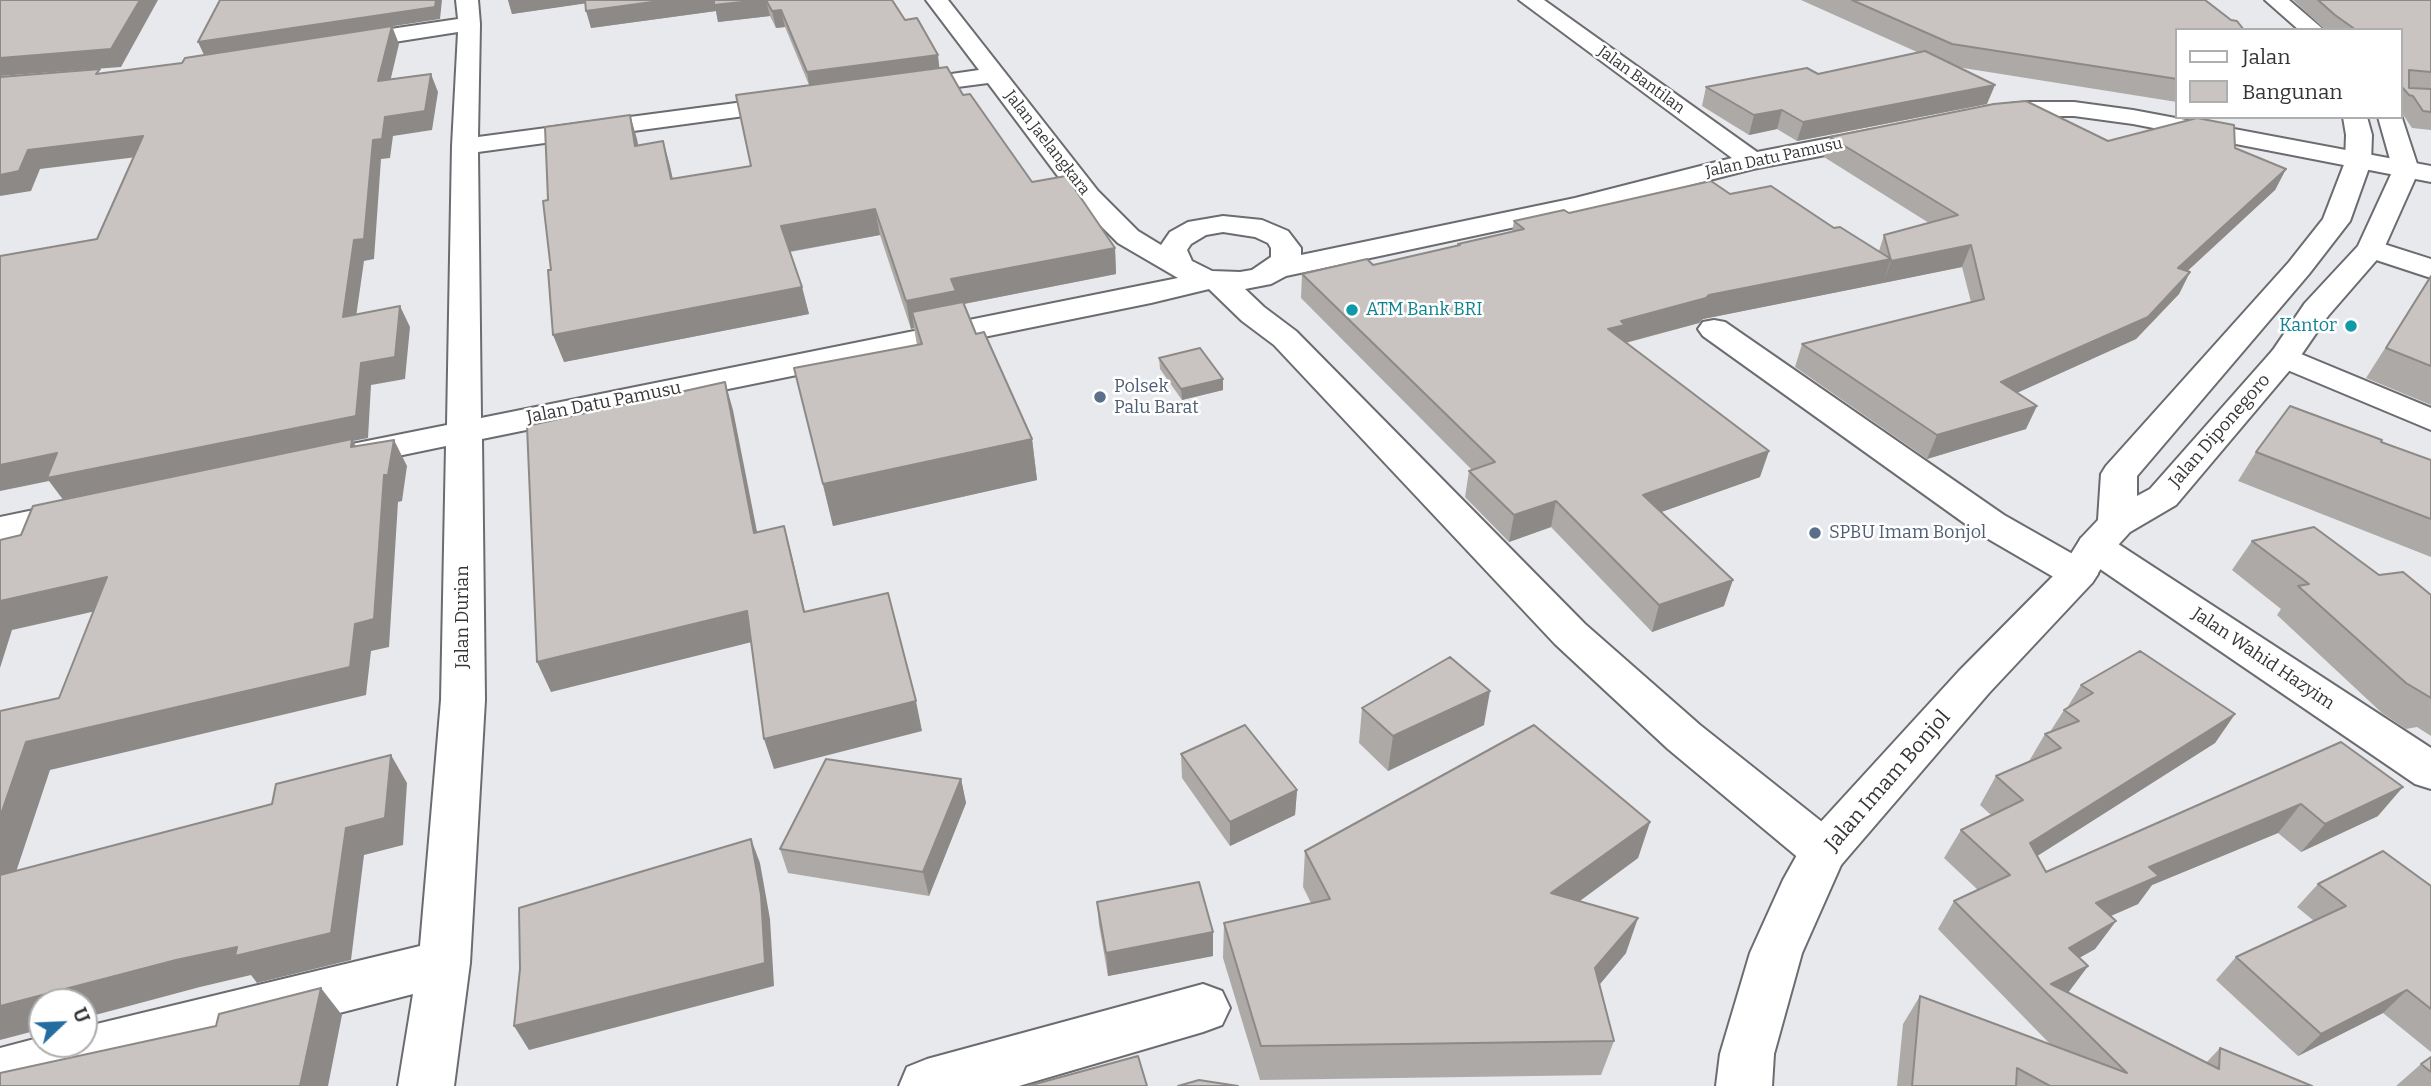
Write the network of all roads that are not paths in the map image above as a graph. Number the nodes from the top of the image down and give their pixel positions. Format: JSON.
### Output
{"nodes":[{"id":1,"x":937,"y":0,"type":"edge"},
{"id":2,"x":1530,"y":0,"type":"edge"},
{"id":3,"x":2252,"y":0,"type":"edge"},
{"id":4,"x":2276,"y":0,"type":"edge"},
{"id":5,"x":468,"y":12,"type":"edge"},
{"id":6,"x":2282,"y":28,"type":"edge"},
{"id":7,"x":2310,"y":28,"type":"edge"},
{"id":8,"x":322,"y":46,"type":"edge"},
{"id":9,"x":995,"y":75,"type":"junction"},
{"id":10,"x":887,"y":90,"type":"edge"},
{"id":11,"x":819,"y":99,"type":"edge"},
{"id":12,"x":2355,"y":119,"type":"edge"},
{"id":13,"x":2391,"y":119,"type":"edge"},
{"id":14,"x":1962,"y":120,"type":"edge"},
{"id":15,"x":1899,"y":133,"type":"edge"},
{"id":16,"x":465,"y":146,"type":"junction"},
{"id":17,"x":1752,"y":161,"type":"junction"},
{"id":18,"x":2358,"y":162,"type":"junction"},
{"id":19,"x":2418,"y":172,"type":"edge"},
{"id":20,"x":1106,"y":215,"type":"junction"},
{"id":21,"x":1198,"y":228,"type":"junction"},
{"id":22,"x":1278,"y":237,"type":"junction"},
{"id":23,"x":1388,"y":248,"type":"junction"},
{"id":24,"x":2371,"y":249,"type":"junction"},
{"id":25,"x":1177,"y":265,"type":"junction"},
{"id":26,"x":2431,"y":268,"type":"edge"},
{"id":27,"x":1268,"y":273,"type":"junction"},
{"id":28,"x":1214,"y":280,"type":"junction"},
{"id":29,"x":1105,"y":303,"type":"junction"},
{"id":30,"x":1714,"y":329,"type":"dead end"},
{"id":31,"x":1286,"y":338,"type":"junction"},
{"id":32,"x":2284,"y":356,"type":"junction"},
{"id":33,"x":2431,"y":420,"type":"edge"},
{"id":34,"x":463,"y":431,"type":"junction"},
{"id":35,"x":316,"y":463,"type":"edge"},
{"id":36,"x":105,"y":507,"type":"edge"},
{"id":37,"x":0,"y":528,"type":"edge"},
{"id":38,"x":2096,"y":548,"type":"junction"},
{"id":39,"x":2431,"y":771,"type":"edge"},
{"id":40,"x":1824,"y":851,"type":"junction"},
{"id":41,"x":444,"y":963,"type":"junction"},
{"id":42,"x":1203,"y":1008,"type":"dead end"},
{"id":43,"x":0,"y":1074,"type":"edge"},
{"id":44,"x":426,"y":1086,"type":"edge"},
{"id":45,"x":927,"y":1086,"type":"edge"},
{"id":46,"x":1744,"y":1086,"type":"edge"}],
"edges":[{"from":1,"to":9,"type":"main road","name":"Jalan Jaelangkara"},
{"from":2,"to":17,"type":"main road","name":"Jalan Bantilan"},
{"from":3,"to":6,"type":"main road"},
{"from":4,"to":7,"type":"main road"},
{"from":5,"to":8,"type":"main road"},
{"from":5,"to":16,"type":"main road","name":"Jalan Durian"},
{"from":9,"to":10,"type":"main road"},
{"from":9,"to":20,"type":"main road","name":"Jalan Jaelangkara"},
{"from":11,"to":16,"type":"main road"},
{"from":12,"to":18,"type":"main road"},
{"from":13,"to":19,"type":"main road"},
{"from":14,"to":18,"type":"main road"},
{"from":15,"to":17,"type":"main road","name":"Jalan Datu Pamusu"},
{"from":16,"to":34,"type":"main road","name":"Jalan Durian"},
{"from":17,"to":23,"type":"main road","name":"Jalan Datu Pamusu"},
{"from":18,"to":19,"type":"main road"},
{"from":18,"to":38,"type":"main road"},
{"from":19,"to":24,"type":"main road","name":"Jalan Diponegoro"},
{"from":20,"to":21,"type":"main road"},
{"from":20,"to":25,"type":"main road","name":"Jalan Jaelangkara"},
{"from":21,"to":22,"type":"main road"},
{"from":21,"to":25,"type":"main road"},
{"from":22,"to":23,"type":"main road"},
{"from":22,"to":27,"type":"main road"},
{"from":23,"to":27,"type":"main road","name":"Jalan Datu Pamusu"},
{"from":24,"to":26,"type":"main road"},
{"from":24,"to":32,"type":"main road","name":"Jalan Diponegoro"},
{"from":25,"to":28,"type":"main road","name":"Jalan Jaelangkara"},
{"from":25,"to":29,"type":"main road"},
{"from":27,"to":28,"type":"main road","name":"Jalan Datu Pamusu"},
{"from":27,"to":31,"type":"main road"},
{"from":28,"to":29,"type":"main road","name":"Jalan Datu Pamusu"},
{"from":28,"to":31,"type":"main road"},
{"from":29,"to":34,"type":"main road","name":"Jalan Datu Pamusu"},
{"from":30,"to":38,"type":"main road","name":"Jalan Wahid Hazyim"},
{"from":31,"to":40,"type":"main road"},
{"from":32,"to":33,"type":"main road"},
{"from":32,"to":38,"type":"main road","name":"Jalan Diponegoro"},
{"from":34,"to":35,"type":"main road","name":"Jalan Datu Pamusu"},
{"from":34,"to":41,"type":"main road","name":"Jalan Durian"},
{"from":36,"to":37,"type":"main road"},
{"from":38,"to":39,"type":"main road","name":"Jalan Wahid Hazyim"},
{"from":38,"to":40,"type":"main road","name":"Jalan Imam Bonjol"},
{"from":40,"to":46,"type":"main road","name":"Jalan Imam Bonjol"},
{"from":41,"to":43,"type":"main road"},
{"from":41,"to":44,"type":"main road","name":"Jalan Durian"},
{"from":42,"to":45,"type":"main road"}]}
